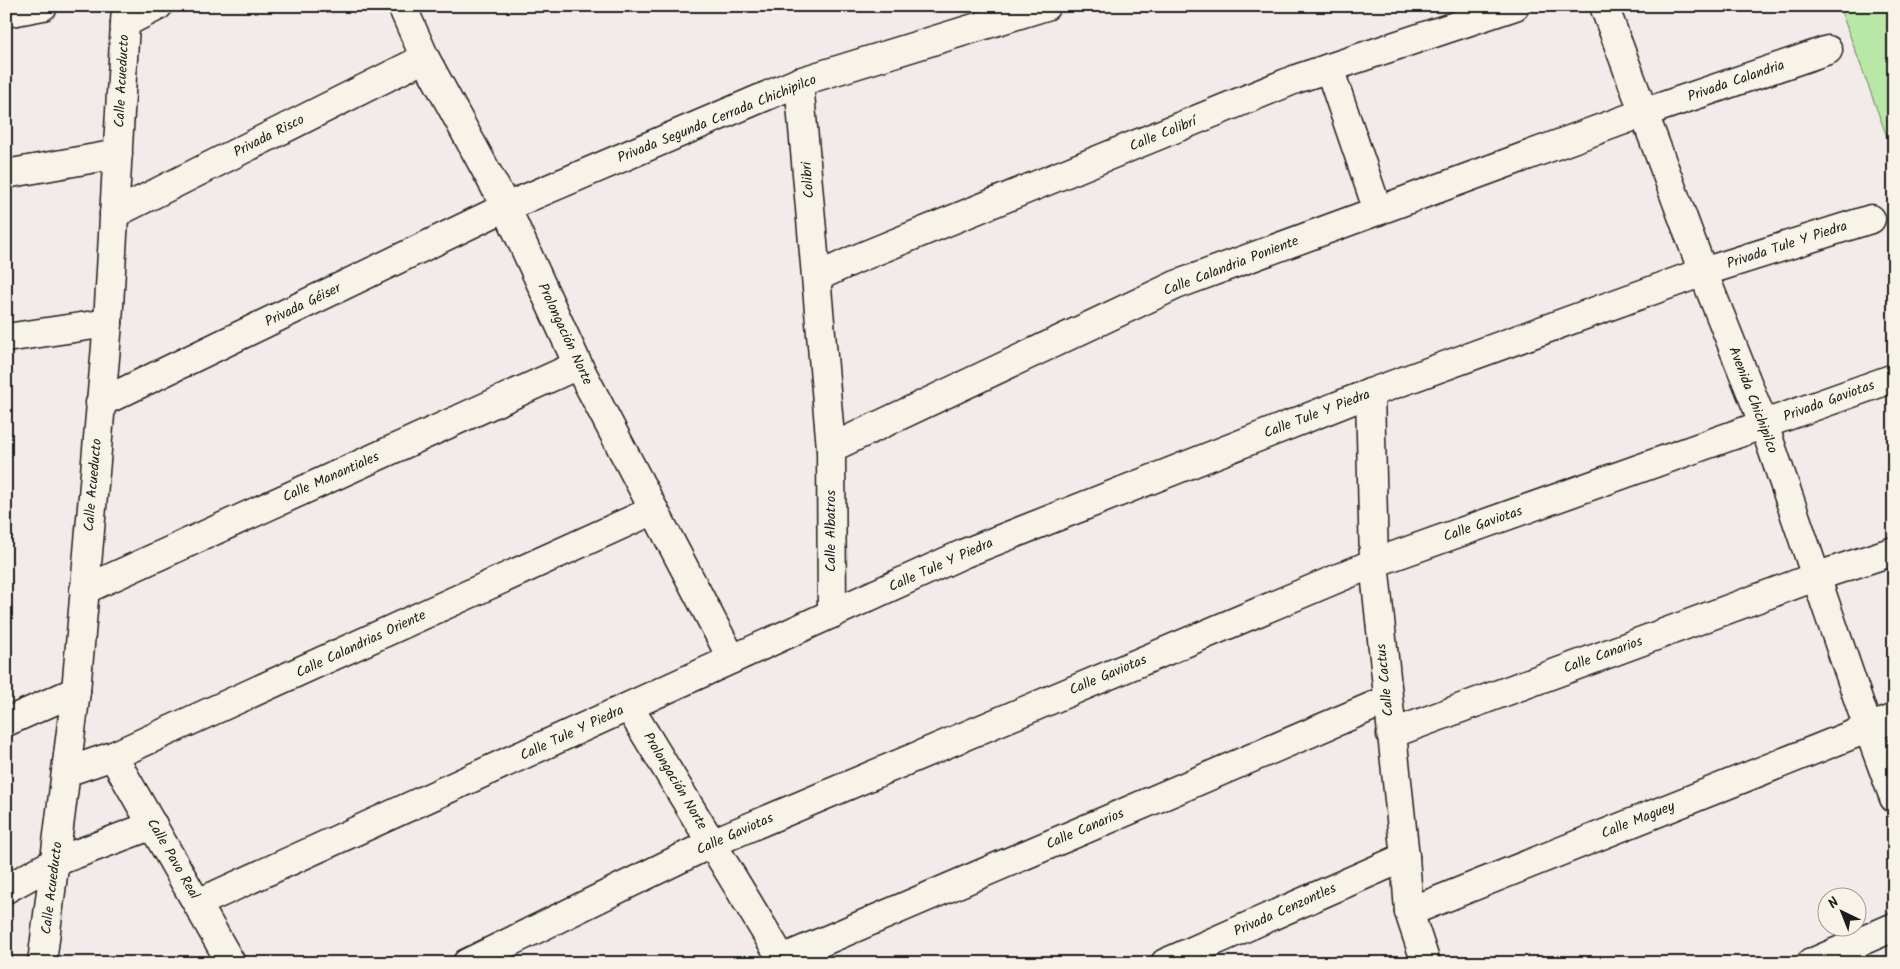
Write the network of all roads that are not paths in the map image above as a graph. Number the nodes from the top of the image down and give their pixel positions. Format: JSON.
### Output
{"nodes":[{"id":1,"x":43,"y":6,"type":"edge"},
{"id":2,"x":158,"y":6,"type":"edge"},
{"id":3,"x":402,"y":6,"type":"edge"},
{"id":4,"x":1046,"y":6,"type":"edge"},
{"id":5,"x":1515,"y":6,"type":"edge"},
{"id":6,"x":1604,"y":6,"type":"edge"},
{"id":7,"x":6,"y":12,"type":"edge"},
{"id":8,"x":126,"y":14,"type":"edge"},
{"id":9,"x":1828,"y":50,"type":"dead end"},
{"id":10,"x":425,"y":58,"type":"junction"},
{"id":11,"x":1329,"y":68,"type":"junction"},
{"id":12,"x":799,"y":82,"type":"junction"},
{"id":13,"x":1643,"y":113,"type":"junction"},
{"id":14,"x":118,"y":154,"type":"junction"},
{"id":15,"x":6,"y":174,"type":"edge"},
{"id":16,"x":506,"y":207,"type":"junction"},
{"id":17,"x":1378,"y":210,"type":"junction"},
{"id":18,"x":114,"y":214,"type":"junction"},
{"id":19,"x":1871,"y":218,"type":"dead end"},
{"id":20,"x":1703,"y":272,"type":"junction"},
{"id":21,"x":817,"y":277,"type":"junction"},
{"id":22,"x":108,"y":323,"type":"junction"},
{"id":23,"x":6,"y":338,"type":"edge"},
{"id":24,"x":578,"y":365,"type":"junction"},
{"id":25,"x":1894,"y":378,"type":"edge"},
{"id":26,"x":1370,"y":393,"type":"junction"},
{"id":27,"x":100,"y":403,"type":"junction"},
{"id":28,"x":1764,"y":425,"type":"junction"},
{"id":29,"x":831,"y":448,"type":"junction"},
{"id":30,"x":654,"y":510,"type":"junction"},
{"id":31,"x":1894,"y":551,"type":"edge"},
{"id":32,"x":1374,"y":563,"type":"junction"},
{"id":33,"x":1815,"y":577,"type":"junction"},
{"id":34,"x":84,"y":590,"type":"junction"},
{"id":35,"x":832,"y":614,"type":"junction"},
{"id":36,"x":732,"y":659,"type":"junction"},
{"id":37,"x":76,"y":691,"type":"junction"},
{"id":38,"x":1387,"y":700,"type":"junction"},
{"id":39,"x":629,"y":707,"type":"junction"},
{"id":40,"x":1894,"y":718,"type":"edge"},
{"id":41,"x":6,"y":722,"type":"edge"},
{"id":42,"x":1868,"y":728,"type":"junction"},
{"id":43,"x":1391,"y":734,"type":"junction"},
{"id":44,"x":113,"y":756,"type":"junction"},
{"id":45,"x":66,"y":772,"type":"junction"},
{"id":46,"x":1894,"y":798,"type":"edge"},
{"id":47,"x":153,"y":825,"type":"junction"},
{"id":48,"x":712,"y":843,"type":"junction"},
{"id":49,"x":1405,"y":857,"type":"junction"},
{"id":50,"x":55,"y":862,"type":"junction"},
{"id":51,"x":6,"y":889,"type":"edge"},
{"id":52,"x":198,"y":903,"type":"junction"},
{"id":53,"x":1409,"y":912,"type":"junction"},
{"id":54,"x":1894,"y":927,"type":"edge"},
{"id":55,"x":782,"y":961,"type":"edge"},
{"id":56,"x":42,"y":963,"type":"edge"},
{"id":57,"x":231,"y":963,"type":"edge"},
{"id":58,"x":467,"y":963,"type":"edge"},
{"id":59,"x":1165,"y":963,"type":"edge"},
{"id":60,"x":1426,"y":963,"type":"edge"},
{"id":61,"x":1811,"y":963,"type":"edge"}],
"edges":[{"from":1,"to":7,"type":"street"},
{"from":2,"to":8,"type":"street"},
{"from":3,"to":10,"type":"street","name":"Prolongación Norte"},
{"from":4,"to":12,"type":"street","name":"Privada Segunda Cerrada Chichipilco"},
{"from":5,"to":11,"type":"street","name":"Calle Colibrí"},
{"from":6,"to":13,"type":"street","name":"Avenida Chichipilco"},
{"from":8,"to":14,"type":"street","name":"Calle Acueducto"},
{"from":9,"to":13,"type":"street","name":"Privada Calandria"},
{"from":10,"to":16,"type":"street","name":"Prolongación Norte"},
{"from":10,"to":18,"type":"street","name":"Privada Risco"},
{"from":11,"to":17,"type":"street"},
{"from":11,"to":21,"type":"street","name":"Calle Colibrí"},
{"from":12,"to":16,"type":"street","name":"Privada Segunda Cerrada Chichipilco"},
{"from":12,"to":21,"type":"street","name":"Colibri"},
{"from":13,"to":17,"type":"street","name":"Calle Calandria Poniente"},
{"from":13,"to":20,"type":"street","name":"Avenida Chichipilco"},
{"from":14,"to":15,"type":"street"},
{"from":14,"to":18,"type":"street","name":"Calle Acueducto"},
{"from":16,"to":24,"type":"street","name":"Prolongación Norte"},
{"from":16,"to":27,"type":"street","name":"Privada Géiser"},
{"from":17,"to":29,"type":"street","name":"Calle Calandria Poniente"},
{"from":18,"to":22,"type":"street","name":"Calle Acueducto"},
{"from":19,"to":20,"type":"street","name":"Privada Tule Y Piedra"},
{"from":20,"to":26,"type":"street","name":"Calle Tule Y Piedra"},
{"from":20,"to":28,"type":"street","name":"Avenida Chichipilco"},
{"from":21,"to":29,"type":"street","name":"Colibri"},
{"from":22,"to":23,"type":"street"},
{"from":22,"to":27,"type":"street","name":"Calle Acueducto"},
{"from":24,"to":30,"type":"street","name":"Prolongación Norte"},
{"from":24,"to":34,"type":"street","name":"Calle Manantiales"},
{"from":25,"to":28,"type":"street","name":"Privada Gaviotas"},
{"from":26,"to":32,"type":"street","name":"Calle Cactus"},
{"from":26,"to":35,"type":"street","name":"Calle Tule Y Piedra"},
{"from":27,"to":34,"type":"street","name":"Calle Acueducto"},
{"from":28,"to":32,"type":"street","name":"Calle Gaviotas"},
{"from":28,"to":33,"type":"street","name":"Avenida Chichipilco"},
{"from":29,"to":35,"type":"street","name":"Calle Albatros"},
{"from":30,"to":36,"type":"street","name":"Prolongación Norte"},
{"from":30,"to":44,"type":"street","name":"Calle Calandrias Oriente"},
{"from":31,"to":33,"type":"street","name":"Calle Canarios"},
{"from":32,"to":38,"type":"street","name":"Calle Cactus"},
{"from":32,"to":48,"type":"street","name":"Calle Gaviotas"},
{"from":33,"to":42,"type":"street","name":"Avenida Chichipilco"},
{"from":33,"to":43,"type":"street","name":"Calle Canarios"},
{"from":34,"to":37,"type":"street","name":"Calle Acueducto"},
{"from":35,"to":36,"type":"street","name":"Calle Tule Y Piedra"},
{"from":36,"to":39,"type":"street","name":"Calle Tule Y Piedra"},
{"from":37,"to":41,"type":"street"},
{"from":37,"to":45,"type":"street","name":"Calle Acueducto"},
{"from":38,"to":43,"type":"street","name":"Calle Cactus"},
{"from":38,"to":55,"type":"street","name":"Calle Canarios"},
{"from":39,"to":48,"type":"street","name":"Prolongación Norte"},
{"from":39,"to":52,"type":"street","name":"Calle Tule Y Piedra"},
{"from":40,"to":42,"type":"street","name":"Calle Maguey"},
{"from":42,"to":46,"type":"street","name":"Avenida Chichipilco"},
{"from":42,"to":53,"type":"street","name":"Calle Maguey"},
{"from":43,"to":49,"type":"street","name":"Calle Cactus"},
{"from":44,"to":45,"type":"street","name":"Calle Calandrias Oriente"},
{"from":44,"to":47,"type":"street","name":"Calle Pavo Real"},
{"from":45,"to":50,"type":"street","name":"Calle Acueducto"},
{"from":47,"to":50,"type":"street"},
{"from":47,"to":52,"type":"street","name":"Calle Pavo Real"},
{"from":48,"to":55,"type":"street","name":"Prolongación Norte"},
{"from":48,"to":58,"type":"street","name":"Calle Gaviotas"},
{"from":49,"to":53,"type":"street","name":"Calle Cactus"},
{"from":49,"to":59,"type":"street","name":"Privada Cenzontles"},
{"from":50,"to":51,"type":"street"},
{"from":50,"to":56,"type":"street","name":"Calle Acueducto"},
{"from":52,"to":57,"type":"street","name":"Calle Pavo Real"},
{"from":53,"to":60,"type":"street","name":"Calle Cactus"},
{"from":54,"to":61,"type":"street"}]}
